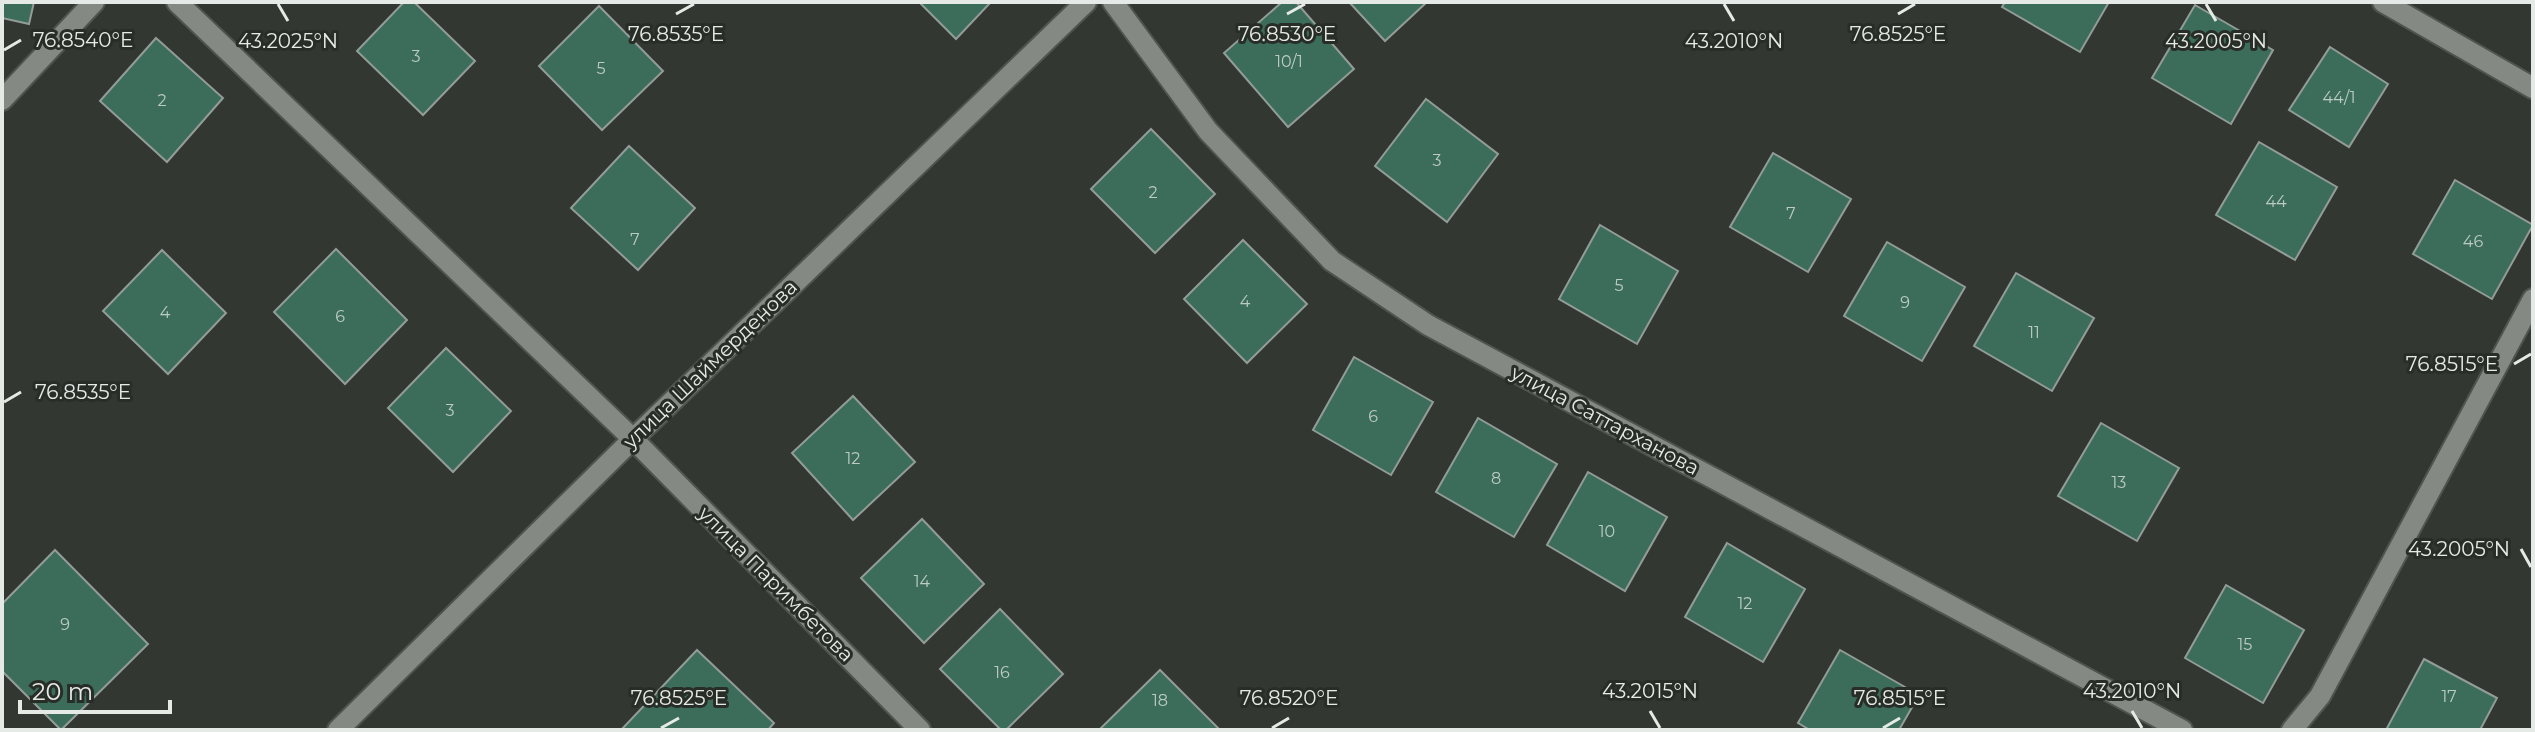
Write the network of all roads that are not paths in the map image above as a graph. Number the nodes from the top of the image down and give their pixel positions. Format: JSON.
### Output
{"nodes":[{"id":1,"x":94,"y":2,"type":"edge"},
{"id":2,"x":177,"y":2,"type":"edge"},
{"id":3,"x":1086,"y":2,"type":"edge"},
{"id":4,"x":1113,"y":2,"type":"edge"},
{"id":5,"x":2383,"y":2,"type":"edge"},
{"id":6,"x":2533,"y":88,"type":"edge"},
{"id":7,"x":2,"y":100,"type":"edge"},
{"id":8,"x":2533,"y":299,"type":"edge"},
{"id":9,"x":633,"y":439,"type":"junction"},
{"id":10,"x":338,"y":730,"type":"edge"},
{"id":11,"x":920,"y":730,"type":"edge"},
{"id":12,"x":2182,"y":730,"type":"edge"},
{"id":13,"x":2292,"y":730,"type":"edge"}],
"edges":[{"from":1,"to":7,"type":"street"},
{"from":2,"to":9,"type":"street","name":"улица Паримбетова"},
{"from":3,"to":9,"type":"street","name":"улица Шаймерденова"},
{"from":4,"to":12,"type":"street","name":"улица Саттарханова"},
{"from":5,"to":6,"type":"street"},
{"from":8,"to":13,"type":"street"},
{"from":9,"to":10,"type":"street","name":"улица Шаймерденова"},
{"from":9,"to":11,"type":"street","name":"улица Паримбетова"}]}
